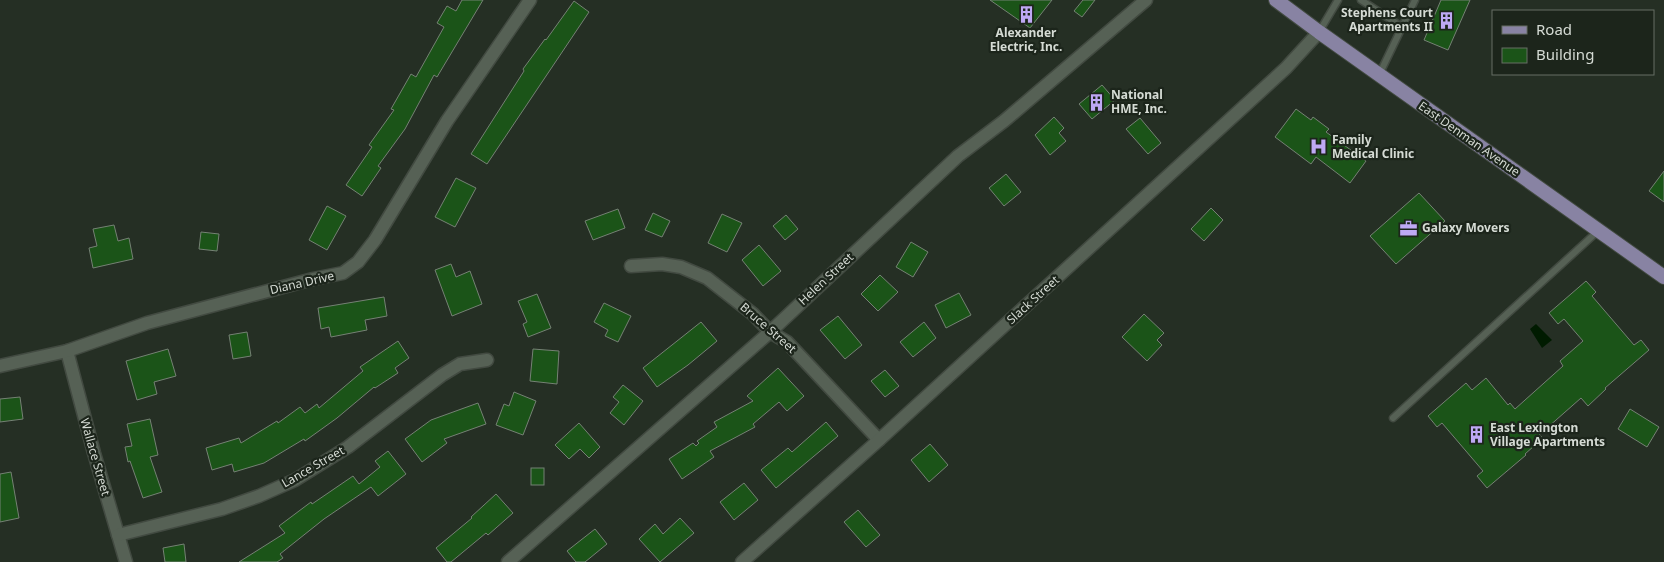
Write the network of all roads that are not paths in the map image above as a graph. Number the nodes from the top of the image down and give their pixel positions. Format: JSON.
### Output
{"nodes":[{"id":1,"x":530,"y":0,"type":"edge"},
{"id":2,"x":1146,"y":0,"type":"edge"},
{"id":3,"x":1276,"y":0,"type":"edge"},
{"id":4,"x":1338,"y":0,"type":"edge"},
{"id":5,"x":1361,"y":0,"type":"edge"},
{"id":6,"x":1415,"y":0,"type":"edge"},
{"id":7,"x":1402,"y":27,"type":"junction"},
{"id":8,"x":1319,"y":32,"type":"junction"},
{"id":9,"x":1379,"y":75,"type":"junction"},
{"id":10,"x":1598,"y":231,"type":"junction"},
{"id":11,"x":631,"y":266,"type":"dead end"},
{"id":12,"x":1664,"y":277,"type":"edge"},
{"id":13,"x":770,"y":332,"type":"junction"},
{"id":14,"x":67,"y":350,"type":"junction"},
{"id":15,"x":487,"y":360,"type":"dead end"},
{"id":16,"x":0,"y":366,"type":"edge"},
{"id":17,"x":1393,"y":418,"type":"dead end"},
{"id":18,"x":879,"y":440,"type":"junction"},
{"id":19,"x":118,"y":536,"type":"junction"},
{"id":20,"x":126,"y":562,"type":"edge"},
{"id":21,"x":508,"y":562,"type":"edge"},
{"id":22,"x":742,"y":562,"type":"edge"}],
"edges":[{"from":1,"to":14,"type":"street","name":"Diana Drive"},
{"from":2,"to":13,"type":"street","name":"Helen Street"},
{"from":3,"to":8,"type":"main road","name":"East Denman Avenue"},
{"from":4,"to":8,"type":"lane"},
{"from":5,"to":7,"type":"lane"},
{"from":6,"to":7,"type":"lane"},
{"from":7,"to":9,"type":"lane"},
{"from":8,"to":9,"type":"main road","name":"East Denman Avenue"},
{"from":8,"to":18,"type":"street","name":"Slack Street"},
{"from":9,"to":10,"type":"main road","name":"East Denman Avenue"},
{"from":10,"to":12,"type":"main road","name":"East Denman Avenue"},
{"from":10,"to":17,"type":"lane"},
{"from":11,"to":13,"type":"street","name":"Bruce Street"},
{"from":13,"to":18,"type":"street","name":"Bruce Street"},
{"from":13,"to":21,"type":"street","name":"Helen Street"},
{"from":14,"to":16,"type":"street","name":"Diana Drive"},
{"from":14,"to":19,"type":"street","name":"Wallace Street"},
{"from":15,"to":19,"type":"street","name":"Lance Street"},
{"from":18,"to":22,"type":"street","name":"Slack Street"},
{"from":19,"to":20,"type":"street","name":"Wallace Street"}]}
